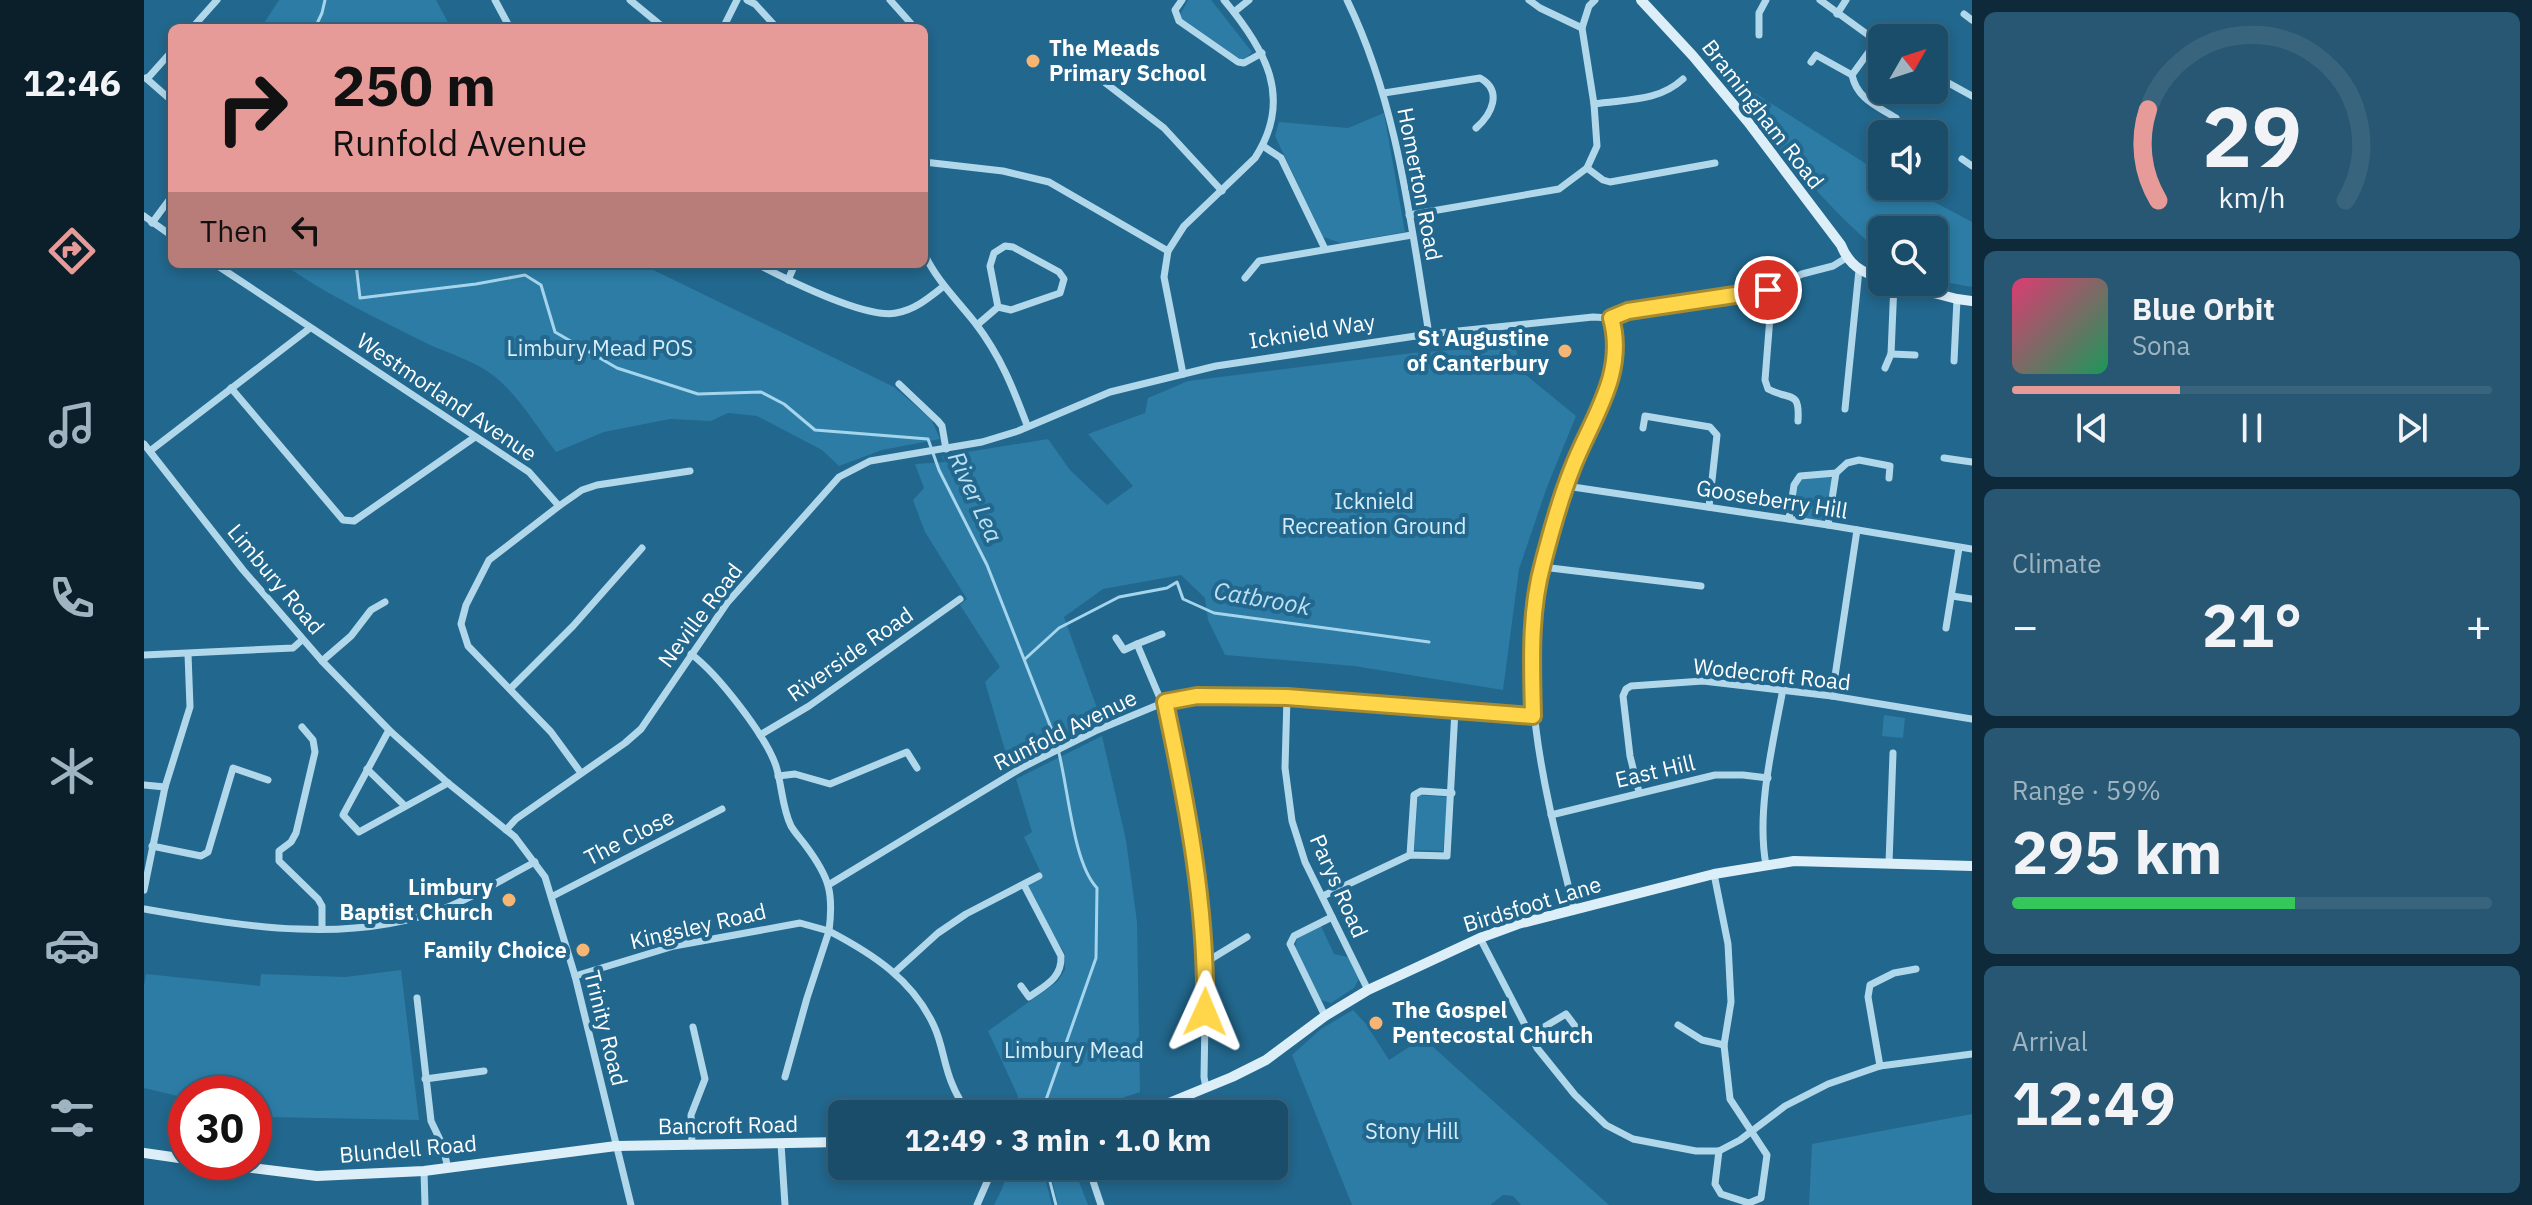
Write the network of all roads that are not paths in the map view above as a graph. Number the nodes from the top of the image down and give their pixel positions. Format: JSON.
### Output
{"nodes":[{"id":1,"x":217,"y":0,"type":"edge"},
{"id":2,"x":495,"y":0,"type":"edge"},
{"id":3,"x":630,"y":0,"type":"edge"},
{"id":4,"x":737,"y":0,"type":"edge"},
{"id":5,"x":747,"y":0,"type":"edge"},
{"id":6,"x":890,"y":0,"type":"edge"},
{"id":7,"x":1182,"y":0,"type":"edge"},
{"id":8,"x":1224,"y":0,"type":"edge"},
{"id":9,"x":1249,"y":0,"type":"edge"},
{"id":10,"x":1347,"y":0,"type":"edge"},
{"id":11,"x":1529,"y":0,"type":"edge"},
{"id":12,"x":1595,"y":0,"type":"edge"},
{"id":13,"x":1641,"y":0,"type":"edge"},
{"id":14,"x":1766,"y":0,"type":"edge"},
{"id":15,"x":1820,"y":0,"type":"edge"},
{"id":16,"x":1846,"y":0,"type":"edge"},
{"id":17,"x":1234,"y":12,"type":"junction"},
{"id":18,"x":1837,"y":14,"type":"junction"},
{"id":19,"x":1964,"y":14,"type":"dead end"},
{"id":20,"x":1972,"y":20,"type":"edge"},
{"id":21,"x":196,"y":24,"type":"edge"},
{"id":22,"x":508,"y":24,"type":"edge"},
{"id":23,"x":659,"y":24,"type":"edge"},
{"id":24,"x":725,"y":24,"type":"edge"},
{"id":25,"x":773,"y":24,"type":"edge"},
{"id":26,"x":911,"y":24,"type":"edge"},
{"id":27,"x":1582,"y":28,"type":"junction"},
{"id":28,"x":1759,"y":35,"type":"dead end"},
{"id":29,"x":1868,"y":35,"type":"edge"},
{"id":30,"x":1262,"y":53,"type":"junction"},
{"id":31,"x":168,"y":55,"type":"edge"},
{"id":32,"x":1868,"y":56,"type":"edge"},
{"id":33,"x":1811,"y":62,"type":"dead end"},
{"id":34,"x":1852,"y":75,"type":"junction"},
{"id":35,"x":146,"y":78,"type":"edge"},
{"id":36,"x":1099,"y":78,"type":"dead end"},
{"id":37,"x":1683,"y":79,"type":"dead end"},
{"id":38,"x":1948,"y":83,"type":"edge"},
{"id":39,"x":1384,"y":93,"type":"junction"},
{"id":40,"x":1972,"y":96,"type":"edge"},
{"id":41,"x":168,"y":97,"type":"edge"},
{"id":42,"x":1594,"y":104,"type":"junction"},
{"id":43,"x":1896,"y":118,"type":"dead end"},
{"id":44,"x":1476,"y":128,"type":"dead end"},
{"id":45,"x":1263,"y":146,"type":"junction"},
{"id":46,"x":1962,"y":159,"type":"dead end"},
{"id":47,"x":928,"y":162,"type":"edge"},
{"id":48,"x":1715,"y":163,"type":"dead end"},
{"id":49,"x":1972,"y":166,"type":"edge"},
{"id":50,"x":1587,"y":168,"type":"junction"},
{"id":51,"x":1222,"y":191,"type":"junction"},
{"id":52,"x":168,"y":201,"type":"edge"},
{"id":53,"x":1409,"y":215,"type":"junction"},
{"id":54,"x":144,"y":216,"type":"edge"},
{"id":55,"x":152,"y":223,"type":"junction"},
{"id":56,"x":168,"y":233,"type":"edge"},
{"id":57,"x":1412,"y":235,"type":"junction"},
{"id":58,"x":1325,"y":249,"type":"junction"},
{"id":59,"x":1168,"y":251,"type":"junction"},
{"id":60,"x":1846,"y":258,"type":"junction"},
{"id":61,"x":928,"y":262,"type":"edge"},
{"id":62,"x":221,"y":268,"type":"edge"},
{"id":63,"x":765,"y":268,"type":"edge"},
{"id":64,"x":793,"y":268,"type":"edge"},
{"id":65,"x":1859,"y":270,"type":"junction"},
{"id":66,"x":1868,"y":274,"type":"edge"},
{"id":67,"x":1245,"y":278,"type":"dead end"},
{"id":68,"x":788,"y":280,"type":"junction"},
{"id":69,"x":944,"y":286,"type":"junction"},
{"id":70,"x":1768,"y":290,"type":"junction"},
{"id":71,"x":1892,"y":296,"type":"edge"},
{"id":72,"x":1946,"y":296,"type":"edge"},
{"id":73,"x":1957,"y":299,"type":"junction"},
{"id":74,"x":1972,"y":301,"type":"edge"},
{"id":75,"x":998,"y":307,"type":"junction"},
{"id":76,"x":1611,"y":318,"type":"junction"},
{"id":77,"x":977,"y":325,"type":"junction"},
{"id":78,"x":310,"y":328,"type":"junction"},
{"id":79,"x":1429,"y":334,"type":"junction"},
{"id":80,"x":1891,"y":354,"type":"junction"},
{"id":81,"x":1915,"y":355,"type":"dead end"},
{"id":82,"x":1954,"y":361,"type":"dead end"},
{"id":83,"x":1885,"y":368,"type":"dead end"},
{"id":84,"x":1183,"y":374,"type":"junction"},
{"id":85,"x":899,"y":384,"type":"dead end"},
{"id":86,"x":231,"y":388,"type":"junction"},
{"id":87,"x":1845,"y":409,"type":"dead end"},
{"id":88,"x":1798,"y":421,"type":"dead end"},
{"id":89,"x":1027,"y":425,"type":"junction"},
{"id":90,"x":1643,"y":428,"type":"dead end"},
{"id":91,"x":475,"y":437,"type":"junction"},
{"id":92,"x":147,"y":448,"type":"edge"},
{"id":93,"x":946,"y":449,"type":"junction"},
{"id":94,"x":935,"y":450,"type":"joint"},
{"id":95,"x":1944,"y":458,"type":"dead end"},
{"id":96,"x":1972,"y":462,"type":"edge"},
{"id":97,"x":690,"y":471,"type":"dead end"},
{"id":98,"x":1836,"y":473,"type":"junction"},
{"id":99,"x":1889,"y":478,"type":"dead end"},
{"id":100,"x":1566,"y":486,"type":"junction"},
{"id":101,"x":559,"y":506,"type":"junction"},
{"id":102,"x":1709,"y":507,"type":"junction"},
{"id":103,"x":1789,"y":519,"type":"junction"},
{"id":104,"x":1828,"y":525,"type":"junction"},
{"id":105,"x":1857,"y":530,"type":"junction"},
{"id":106,"x":642,"y":548,"type":"dead end"},
{"id":107,"x":1959,"y":548,"type":"junction"},
{"id":108,"x":1972,"y":549,"type":"edge"},
{"id":109,"x":1542,"y":567,"type":"junction"},
{"id":110,"x":1701,"y":586,"type":"dead end"},
{"id":111,"x":1952,"y":596,"type":"junction"},
{"id":112,"x":960,"y":599,"type":"dead end"},
{"id":113,"x":1972,"y":599,"type":"edge"},
{"id":114,"x":385,"y":602,"type":"dead end"},
{"id":115,"x":1946,"y":628,"type":"dead end"},
{"id":116,"x":1162,"y":634,"type":"dead end"},
{"id":117,"x":1116,"y":638,"type":"dead end"},
{"id":118,"x":302,"y":640,"type":"junction"},
{"id":119,"x":1137,"y":644,"type":"junction"},
{"id":120,"x":188,"y":654,"type":"junction"},
{"id":121,"x":691,"y":654,"type":"junction"},
{"id":122,"x":144,"y":655,"type":"edge"},
{"id":123,"x":322,"y":661,"type":"junction"},
{"id":124,"x":510,"y":689,"type":"junction"},
{"id":125,"x":1783,"y":689,"type":"junction"},
{"id":126,"x":1832,"y":696,"type":"junction"},
{"id":127,"x":1287,"y":697,"type":"junction"},
{"id":128,"x":1164,"y":702,"type":"junction"},
{"id":129,"x":1455,"y":710,"type":"junction"},
{"id":130,"x":1533,"y":716,"type":"junction"},
{"id":131,"x":1972,"y":719,"type":"edge"},
{"id":132,"x":302,"y":727,"type":"dead end"},
{"id":133,"x":389,"y":730,"type":"junction"},
{"id":134,"x":760,"y":735,"type":"junction"},
{"id":135,"x":1893,"y":753,"type":"dead end"},
{"id":136,"x":917,"y":768,"type":"dead end"},
{"id":137,"x":367,"y":769,"type":"junction"},
{"id":138,"x":581,"y":773,"type":"junction"},
{"id":139,"x":778,"y":776,"type":"junction"},
{"id":140,"x":1768,"y":778,"type":"junction"},
{"id":141,"x":268,"y":780,"type":"dead end"},
{"id":142,"x":448,"y":783,"type":"junction"},
{"id":143,"x":144,"y":785,"type":"edge"},
{"id":144,"x":165,"y":787,"type":"junction"},
{"id":145,"x":1639,"y":792,"type":"junction"},
{"id":146,"x":1452,"y":793,"type":"junction"},
{"id":147,"x":404,"y":805,"type":"junction"},
{"id":148,"x":722,"y":809,"type":"dead end"},
{"id":149,"x":1551,"y":815,"type":"junction"},
{"id":150,"x":506,"y":830,"type":"junction"},
{"id":151,"x":152,"y":846,"type":"junction"},
{"id":152,"x":1410,"y":855,"type":"junction"},
{"id":153,"x":535,"y":862,"type":"junction"},
{"id":154,"x":1889,"y":863,"type":"junction"},
{"id":155,"x":1766,"y":865,"type":"junction"},
{"id":156,"x":1972,"y":866,"type":"edge"},
{"id":157,"x":1714,"y":874,"type":"junction"},
{"id":158,"x":1039,"y":876,"type":"dead end"},
{"id":159,"x":830,"y":884,"type":"junction"},
{"id":160,"x":1024,"y":885,"type":"junction"},
{"id":161,"x":144,"y":890,"type":"edge"},
{"id":162,"x":553,"y":896,"type":"junction"},
{"id":163,"x":1323,"y":896,"type":"junction"},
{"id":164,"x":144,"y":909,"type":"edge"},
{"id":165,"x":1574,"y":909,"type":"junction"},
{"id":166,"x":1332,"y":917,"type":"junction"},
{"id":167,"x":322,"y":929,"type":"junction"},
{"id":168,"x":829,"y":931,"type":"junction"},
{"id":169,"x":1247,"y":937,"type":"dead end"},
{"id":170,"x":1480,"y":938,"type":"junction"},
{"id":171,"x":1206,"y":962,"type":"junction"},
{"id":172,"x":1916,"y":969,"type":"dead end"},
{"id":173,"x":895,"y":972,"type":"junction"},
{"id":174,"x":575,"y":976,"type":"junction"},
{"id":175,"x":1021,"y":986,"type":"dead end"},
{"id":176,"x":1368,"y":990,"type":"junction"},
{"id":177,"x":417,"y":998,"type":"dead end"},
{"id":178,"x":1325,"y":1016,"type":"junction"},
{"id":179,"x":1678,"y":1025,"type":"dead end"},
{"id":180,"x":693,"y":1027,"type":"dead end"},
{"id":181,"x":1581,"y":1034,"type":"dead end"},
{"id":182,"x":1529,"y":1036,"type":"junction"},
{"id":183,"x":1724,"y":1045,"type":"junction"},
{"id":184,"x":1972,"y":1054,"type":"edge"},
{"id":185,"x":1880,"y":1066,"type":"junction"},
{"id":186,"x":484,"y":1071,"type":"dead end"},
{"id":187,"x":785,"y":1077,"type":"dead end"},
{"id":188,"x":425,"y":1079,"type":"junction"},
{"id":189,"x":1206,"y":1088,"type":"junction"},
{"id":190,"x":960,"y":1100,"type":"edge"},
{"id":191,"x":1176,"y":1100,"type":"edge"},
{"id":192,"x":1751,"y":1130,"type":"junction"},
{"id":193,"x":828,"y":1142,"type":"edge"},
{"id":194,"x":781,"y":1144,"type":"junction"},
{"id":195,"x":616,"y":1146,"type":"junction"},
{"id":196,"x":692,"y":1146,"type":"junction"},
{"id":197,"x":1719,"y":1151,"type":"junction"},
{"id":198,"x":144,"y":1153,"type":"edge"},
{"id":199,"x":168,"y":1156,"type":"edge"},
{"id":200,"x":448,"y":1168,"type":"junction"},
{"id":201,"x":272,"y":1170,"type":"edge"},
{"id":202,"x":424,"y":1171,"type":"junction"},
{"id":203,"x":988,"y":1180,"type":"edge"},
{"id":204,"x":1093,"y":1180,"type":"edge"},
{"id":205,"x":425,"y":1205,"type":"edge"},
{"id":206,"x":631,"y":1205,"type":"edge"},
{"id":207,"x":785,"y":1205,"type":"edge"},
{"id":208,"x":977,"y":1205,"type":"edge"},
{"id":209,"x":1101,"y":1205,"type":"edge"}],
"edges":[{"from":1,"to":21,"type":"street"},
{"from":2,"to":22,"type":"street"},
{"from":3,"to":23,"type":"street"},
{"from":4,"to":24,"type":"street"},
{"from":5,"to":25,"type":"street"},
{"from":6,"to":26,"type":"street"},
{"from":7,"to":30,"type":"street"},
{"from":8,"to":17,"type":"street"},
{"from":9,"to":17,"type":"street"},
{"from":10,"to":39,"type":"street","name":"Homerton Road"},
{"from":11,"to":27,"type":"street"},
{"from":12,"to":27,"type":"street"},
{"from":13,"to":60,"type":"street","name":"Bramingham Road"},
{"from":14,"to":28,"type":"street"},
{"from":15,"to":18,"type":"street"},
{"from":16,"to":18,"type":"street"},
{"from":17,"to":30,"type":"street"},
{"from":18,"to":29,"type":"street"},
{"from":19,"to":20,"type":"street"},
{"from":27,"to":42,"type":"street"},
{"from":30,"to":45,"type":"street"},
{"from":31,"to":35,"type":"street"},
{"from":32,"to":34,"type":"street"},
{"from":33,"to":34,"type":"street"},
{"from":34,"to":43,"type":"street"},
{"from":35,"to":41,"type":"street"},
{"from":36,"to":51,"type":"street"},
{"from":37,"to":42,"type":"street"},
{"from":38,"to":40,"type":"street"},
{"from":39,"to":44,"type":"street"},
{"from":39,"to":53,"type":"street","name":"Homerton Road"},
{"from":42,"to":50,"type":"street"},
{"from":45,"to":51,"type":"street"},
{"from":45,"to":58,"type":"street"},
{"from":46,"to":49,"type":"street"},
{"from":47,"to":59,"type":"street"},
{"from":48,"to":50,"type":"street"},
{"from":50,"to":53,"type":"street"},
{"from":51,"to":59,"type":"street"},
{"from":52,"to":55,"type":"street"},
{"from":53,"to":57,"type":"street","name":"Homerton Road"},
{"from":54,"to":55,"type":"street"},
{"from":55,"to":56,"type":"street"},
{"from":57,"to":58,"type":"street"},
{"from":57,"to":79,"type":"street","name":"Homerton Road"},
{"from":58,"to":67,"type":"street"},
{"from":59,"to":84,"type":"street"},
{"from":60,"to":65,"type":"street"},
{"from":60,"to":70,"type":"street","name":"Icknield Way"},
{"from":61,"to":69,"type":"street"},
{"from":62,"to":78,"type":"street","name":"Westmorland Avenue"},
{"from":63,"to":68,"type":"street"},
{"from":64,"to":68,"type":"street"},
{"from":65,"to":66,"type":"street"},
{"from":65,"to":87,"type":"street"},
{"from":68,"to":69,"type":"street"},
{"from":69,"to":77,"type":"street"},
{"from":70,"to":76,"type":"street","name":"Icknield Way"},
{"from":70,"to":88,"type":"street"},
{"from":71,"to":80,"type":"street"},
{"from":72,"to":73,"type":"street"},
{"from":73,"to":74,"type":"street"},
{"from":73,"to":82,"type":"street"},
{"from":75,"to":75,"type":"street"},
{"from":75,"to":77,"type":"street"},
{"from":76,"to":79,"type":"street","name":"Icknield Way"},
{"from":76,"to":100,"type":"street"},
{"from":77,"to":89,"type":"street"},
{"from":78,"to":86,"type":"street"},
{"from":78,"to":91,"type":"street","name":"Westmorland Avenue"},
{"from":79,"to":84,"type":"street","name":"Icknield Way"},
{"from":80,"to":81,"type":"street"},
{"from":80,"to":83,"type":"street"},
{"from":84,"to":89,"type":"street","name":"Icknield Way"},
{"from":85,"to":93,"type":"street"},
{"from":86,"to":91,"type":"street"},
{"from":86,"to":92,"type":"street"},
{"from":89,"to":93,"type":"street","name":"Icknield Way"},
{"from":90,"to":102,"type":"street"},
{"from":91,"to":101,"type":"street","name":"Westmorland Avenue"},
{"from":92,"to":118,"type":"street","name":"Limbury Road"},
{"from":93,"to":94,"type":"street","name":"Icknield Way"},
{"from":94,"to":121,"type":"street","name":"Neville Road"},
{"from":95,"to":96,"type":"street"},
{"from":97,"to":101,"type":"street"},
{"from":98,"to":99,"type":"street"},
{"from":98,"to":103,"type":"street"},
{"from":98,"to":104,"type":"street"},
{"from":100,"to":102,"type":"street","name":"Gooseberry Hill"},
{"from":100,"to":109,"type":"street"},
{"from":101,"to":124,"type":"street"},
{"from":102,"to":103,"type":"street","name":"Gooseberry Hill"},
{"from":103,"to":104,"type":"street","name":"Gooseberry Hill"},
{"from":104,"to":105,"type":"street","name":"Gooseberry Hill"},
{"from":105,"to":107,"type":"street","name":"Gooseberry Hill"},
{"from":105,"to":126,"type":"street"},
{"from":106,"to":124,"type":"street"},
{"from":107,"to":108,"type":"street","name":"Gooseberry Hill"},
{"from":107,"to":111,"type":"street"},
{"from":109,"to":110,"type":"street"},
{"from":109,"to":130,"type":"street"},
{"from":111,"to":113,"type":"street"},
{"from":111,"to":115,"type":"street"},
{"from":112,"to":134,"type":"street","name":"Riverside Road"},
{"from":114,"to":123,"type":"street"},
{"from":116,"to":119,"type":"street"},
{"from":117,"to":119,"type":"street"},
{"from":118,"to":120,"type":"street"},
{"from":118,"to":123,"type":"street","name":"Limbury Road"},
{"from":119,"to":128,"type":"street"},
{"from":120,"to":122,"type":"street"},
{"from":120,"to":144,"type":"street"},
{"from":121,"to":134,"type":"street"},
{"from":121,"to":138,"type":"street","name":"Neville Road"},
{"from":123,"to":133,"type":"street","name":"Limbury Road"},
{"from":124,"to":138,"type":"street"},
{"from":125,"to":126,"type":"street","name":"Wodecroft Road"},
{"from":125,"to":140,"type":"street"},
{"from":125,"to":145,"type":"street","name":"Wodecroft Road"},
{"from":126,"to":131,"type":"street","name":"Wodecroft Road"},
{"from":127,"to":128,"type":"street","name":"Runfold Avenue"},
{"from":127,"to":129,"type":"street","name":"Runfold Avenue"},
{"from":127,"to":163,"type":"street","name":"Parys Road"},
{"from":128,"to":159,"type":"street","name":"Runfold Avenue"},
{"from":128,"to":171,"type":"street"},
{"from":129,"to":130,"type":"street","name":"Runfold Avenue"},
{"from":129,"to":146,"type":"street"},
{"from":130,"to":149,"type":"street"},
{"from":132,"to":167,"type":"street"},
{"from":133,"to":137,"type":"street"},
{"from":133,"to":142,"type":"street","name":"Limbury Road"},
{"from":134,"to":139,"type":"street"},
{"from":135,"to":154,"type":"street"},
{"from":136,"to":139,"type":"street"},
{"from":137,"to":147,"type":"street"},
{"from":137,"to":147,"type":"street"},
{"from":138,"to":150,"type":"street","name":"Neville Road"},
{"from":139,"to":159,"type":"street"},
{"from":140,"to":145,"type":"street","name":"East Hill"},
{"from":140,"to":155,"type":"street"},
{"from":141,"to":151,"type":"street"},
{"from":142,"to":147,"type":"street"},
{"from":142,"to":150,"type":"street","name":"Limbury Road"},
{"from":143,"to":144,"type":"street"},
{"from":144,"to":151,"type":"street"},
{"from":145,"to":149,"type":"street","name":"East Hill"},
{"from":146,"to":152,"type":"street"},
{"from":146,"to":152,"type":"street"},
{"from":148,"to":162,"type":"street","name":"The Close"},
{"from":149,"to":165,"type":"street"},
{"from":150,"to":153,"type":"street","name":"Limbury Road"},
{"from":151,"to":161,"type":"street"},
{"from":152,"to":163,"type":"street"},
{"from":153,"to":162,"type":"street","name":"Trinity Road"},
{"from":153,"to":167,"type":"street"},
{"from":154,"to":155,"type":"street","name":"Birdsfoot Lane"},
{"from":154,"to":156,"type":"street","name":"Birdsfoot Lane"},
{"from":155,"to":157,"type":"street","name":"Birdsfoot Lane"},
{"from":157,"to":165,"type":"street","name":"Birdsfoot Lane"},
{"from":157,"to":183,"type":"street"},
{"from":158,"to":160,"type":"street"},
{"from":159,"to":168,"type":"street"},
{"from":160,"to":173,"type":"street"},
{"from":160,"to":175,"type":"street"},
{"from":162,"to":174,"type":"street","name":"Trinity Road"},
{"from":163,"to":166,"type":"street","name":"Parys Road"},
{"from":164,"to":167,"type":"street"},
{"from":165,"to":170,"type":"street","name":"Birdsfoot Lane"},
{"from":166,"to":176,"type":"street","name":"Parys Road"},
{"from":166,"to":178,"type":"street"},
{"from":168,"to":173,"type":"street","name":"Kingsley Road"},
{"from":168,"to":174,"type":"street","name":"Kingsley Road"},
{"from":168,"to":187,"type":"street"},
{"from":169,"to":171,"type":"street"},
{"from":170,"to":176,"type":"street","name":"Birdsfoot Lane"},
{"from":170,"to":182,"type":"street"},
{"from":171,"to":189,"type":"street"},
{"from":172,"to":185,"type":"street"},
{"from":173,"to":190,"type":"street","name":"Kingsley Road"},
{"from":174,"to":195,"type":"street","name":"Trinity Road"},
{"from":176,"to":178,"type":"street","name":"Birdsfoot Lane"},
{"from":177,"to":188,"type":"street"},
{"from":178,"to":189,"type":"street","name":"Birdsfoot Lane"},
{"from":179,"to":183,"type":"street"},
{"from":180,"to":196,"type":"street"},
{"from":181,"to":182,"type":"street"},
{"from":182,"to":197,"type":"street"},
{"from":183,"to":192,"type":"street"},
{"from":184,"to":185,"type":"street"},
{"from":185,"to":192,"type":"street"},
{"from":186,"to":188,"type":"street"},
{"from":188,"to":200,"type":"street"},
{"from":189,"to":191,"type":"street","name":"Birdsfoot Lane"},
{"from":192,"to":197,"type":"street"},
{"from":192,"to":197,"type":"street"},
{"from":193,"to":194,"type":"street","name":"Bancroft Road"},
{"from":194,"to":196,"type":"street","name":"Bancroft Road"},
{"from":194,"to":207,"type":"street"},
{"from":195,"to":196,"type":"street","name":"Bancroft Road"},
{"from":195,"to":200,"type":"street","name":"Blundell Road"},
{"from":195,"to":206,"type":"street","name":"Trinity Road"},
{"from":198,"to":199,"type":"street"},
{"from":200,"to":202,"type":"street","name":"Blundell Road"},
{"from":201,"to":202,"type":"street","name":"Blundell Road"},
{"from":202,"to":205,"type":"street"},
{"from":203,"to":208,"type":"street"},
{"from":204,"to":209,"type":"street"}]}
